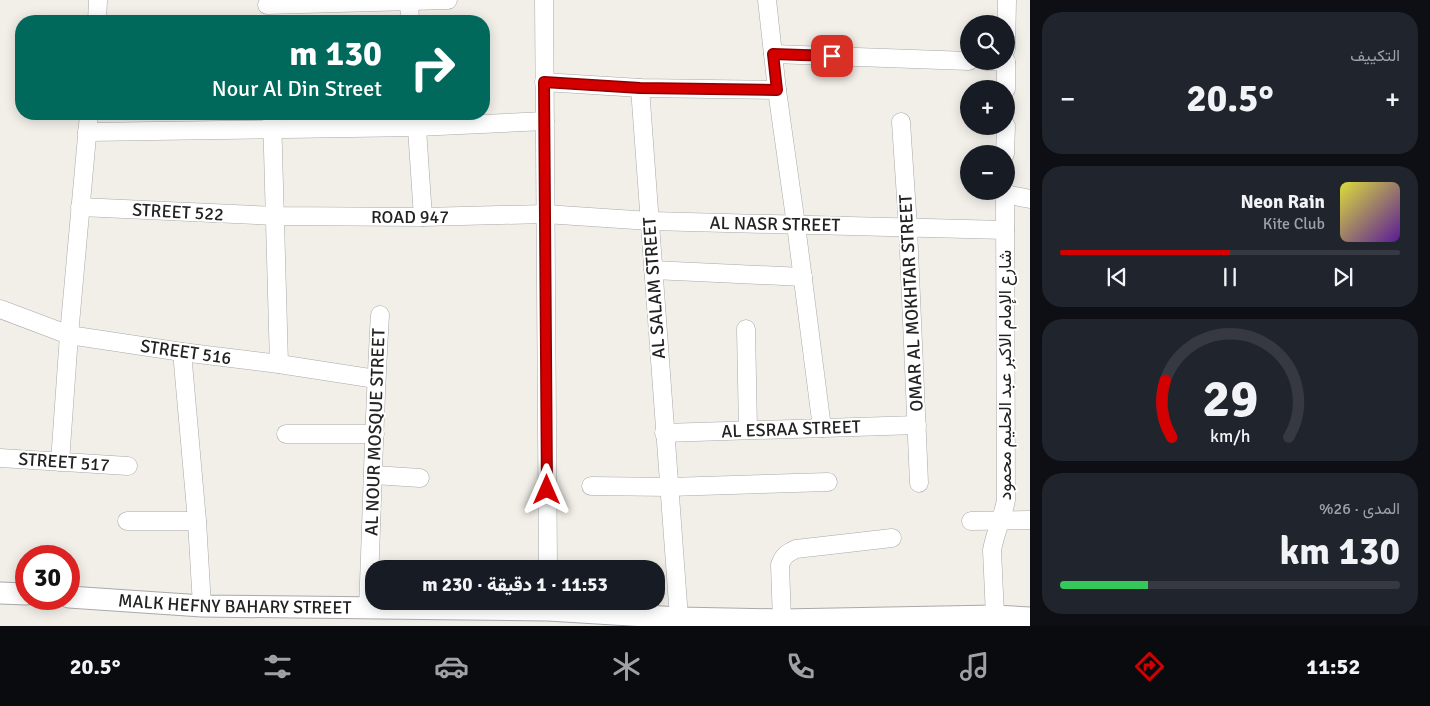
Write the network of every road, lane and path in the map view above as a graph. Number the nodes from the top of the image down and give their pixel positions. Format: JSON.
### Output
{"nodes":[{"id":1,"x":98,"y":0,"type":"edge"},
{"id":2,"x":448,"y":0,"type":"edge"},
{"id":3,"x":544,"y":0,"type":"edge"},
{"id":4,"x":767,"y":0,"type":"edge"},
{"id":5,"x":1006,"y":0,"type":"edge"},
{"id":6,"x":409,"y":1,"type":"edge"},
{"id":7,"x":267,"y":9,"type":"edge"},
{"id":8,"x":97,"y":15,"type":"edge"},
{"id":9,"x":410,"y":15,"type":"edge"},
{"id":10,"x":1006,"y":15,"type":"edge"},
{"id":11,"x":773,"y":54,"type":"junction"},
{"id":12,"x":960,"y":61,"type":"edge"},
{"id":13,"x":544,"y":82,"type":"junction"},
{"id":14,"x":640,"y":88,"type":"junction"},
{"id":15,"x":777,"y":90,"type":"junction"},
{"id":16,"x":88,"y":120,"type":"edge"},
{"id":17,"x":416,"y":120,"type":"edge"},
{"id":18,"x":544,"y":121,"type":"junction"},
{"id":19,"x":272,"y":122,"type":"edge"},
{"id":20,"x":901,"y":122,"type":"dead end"},
{"id":21,"x":87,"y":132,"type":"junction"},
{"id":22,"x":1015,"y":195,"type":"edge"},
{"id":23,"x":1030,"y":199,"type":"edge"},
{"id":24,"x":1005,"y":200,"type":"edge"},
{"id":25,"x":80,"y":208,"type":"junction"},
{"id":26,"x":545,"y":214,"type":"junction"},
{"id":27,"x":276,"y":216,"type":"junction"},
{"id":28,"x":423,"y":217,"type":"junction"},
{"id":29,"x":650,"y":221,"type":"junction"},
{"id":30,"x":796,"y":225,"type":"junction"},
{"id":31,"x":908,"y":228,"type":"junction"},
{"id":32,"x":1005,"y":230,"type":"junction"},
{"id":33,"x":653,"y":270,"type":"junction"},
{"id":34,"x":802,"y":277,"type":"junction"},
{"id":35,"x":0,"y":309,"type":"edge"},
{"id":36,"x":380,"y":316,"type":"dead end"},
{"id":37,"x":746,"y":329,"type":"dead end"},
{"id":38,"x":69,"y":334,"type":"junction"},
{"id":39,"x":182,"y":352,"type":"junction"},
{"id":40,"x":280,"y":364,"type":"junction"},
{"id":41,"x":376,"y":379,"type":"junction"},
{"id":42,"x":917,"y":425,"type":"junction"},
{"id":43,"x":822,"y":428,"type":"junction"},
{"id":44,"x":748,"y":430,"type":"junction"},
{"id":45,"x":664,"y":433,"type":"junction"},
{"id":46,"x":286,"y":434,"type":"dead end"},
{"id":47,"x":375,"y":434,"type":"junction"},
{"id":48,"x":0,"y":458,"type":"edge"},
{"id":49,"x":60,"y":462,"type":"junction"},
{"id":50,"x":128,"y":466,"type":"dead end"},
{"id":51,"x":374,"y":475,"type":"junction"},
{"id":52,"x":420,"y":478,"type":"dead end"},
{"id":53,"x":828,"y":482,"type":"dead end"},
{"id":54,"x":919,"y":483,"type":"dead end"},
{"id":55,"x":592,"y":486,"type":"dead end"},
{"id":56,"x":669,"y":487,"type":"junction"},
{"id":57,"x":127,"y":520,"type":"dead end"},
{"id":58,"x":1030,"y":520,"type":"edge"},
{"id":59,"x":197,"y":521,"type":"junction"},
{"id":60,"x":971,"y":521,"type":"dead end"},
{"id":61,"x":1002,"y":521,"type":"junction"},
{"id":62,"x":892,"y":538,"type":"dead end"},
{"id":63,"x":370,"y":560,"type":"edge"},
{"id":64,"x":548,"y":560,"type":"edge"},
{"id":65,"x":0,"y":593,"type":"edge"},
{"id":66,"x":15,"y":594,"type":"edge"},
{"id":67,"x":80,"y":598,"type":"edge"},
{"id":68,"x":202,"y":606,"type":"junction"},
{"id":69,"x":365,"y":609,"type":"edge"},
{"id":70,"x":592,"y":610,"type":"edge"},
{"id":71,"x":995,"y":616,"type":"junction"},
{"id":72,"x":679,"y":618,"type":"junction"},
{"id":73,"x":1030,"y":618,"type":"edge"},
{"id":74,"x":782,"y":620,"type":"junction"}],
"edges":[{"from":1,"to":8,"type":"street"},
{"from":2,"to":6,"type":"street"},
{"from":3,"to":13,"type":"street"},
{"from":4,"to":11,"type":"street"},
{"from":5,"to":10,"type":"street"},
{"from":6,"to":7,"type":"street"},
{"from":6,"to":9,"type":"street"},
{"from":11,"to":12,"type":"street"},
{"from":11,"to":15,"type":"street"},
{"from":13,"to":14,"type":"street"},
{"from":13,"to":18,"type":"street"},
{"from":14,"to":15,"type":"street"},
{"from":14,"to":29,"type":"street","name":"AL SALAM STREET"},
{"from":15,"to":30,"type":"street"},
{"from":16,"to":21,"type":"street"},
{"from":17,"to":18,"type":"street"},
{"from":17,"to":19,"type":"street"},
{"from":17,"to":28,"type":"street"},
{"from":18,"to":26,"type":"street"},
{"from":19,"to":21,"type":"street"},
{"from":19,"to":27,"type":"street"},
{"from":20,"to":31,"type":"street","name":"OMAR AL MOKHTAR STREET"},
{"from":21,"to":25,"type":"street"},
{"from":22,"to":23,"type":"street"},
{"from":24,"to":32,"type":"street","name":"شارع الإمام الاكبر عبد الحليم محمود"},
{"from":25,"to":27,"type":"street","name":"STREET 522"},
{"from":25,"to":38,"type":"street"},
{"from":26,"to":28,"type":"street","name":"ROAD 947"},
{"from":26,"to":29,"type":"street","name":"AL NASR STREET"},
{"from":26,"to":64,"type":"street"},
{"from":27,"to":28,"type":"street","name":"ROAD 947"},
{"from":27,"to":40,"type":"street"},
{"from":29,"to":30,"type":"street","name":"AL NASR STREET"},
{"from":29,"to":33,"type":"street","name":"AL SALAM STREET"},
{"from":30,"to":31,"type":"street","name":"AL NASR STREET"},
{"from":30,"to":34,"type":"street"},
{"from":31,"to":32,"type":"street","name":"AL NASR STREET"},
{"from":31,"to":42,"type":"street","name":"OMAR AL MOKHTAR STREET"},
{"from":32,"to":61,"type":"street","name":"شارع الإمام الاكبر عبد الحليم محمود"},
{"from":33,"to":34,"type":"street"},
{"from":33,"to":45,"type":"street","name":"AL SALAM STREET"},
{"from":34,"to":43,"type":"street"},
{"from":35,"to":38,"type":"street","name":"STREET 516"},
{"from":36,"to":41,"type":"street","name":"AL NOUR MOSQUE STREET"},
{"from":37,"to":44,"type":"street"},
{"from":38,"to":39,"type":"street","name":"STREET 516"},
{"from":38,"to":49,"type":"street"},
{"from":39,"to":40,"type":"street","name":"STREET 516"},
{"from":39,"to":59,"type":"street"},
{"from":40,"to":41,"type":"street","name":"STREET 516"},
{"from":41,"to":47,"type":"street","name":"AL NOUR MOSQUE STREET"},
{"from":42,"to":43,"type":"street","name":"AL ESRAA STREET"},
{"from":42,"to":54,"type":"street","name":"OMAR AL MOKHTAR STREET"},
{"from":43,"to":44,"type":"street","name":"AL ESRAA STREET"},
{"from":44,"to":45,"type":"street","name":"AL ESRAA STREET"},
{"from":45,"to":56,"type":"street","name":"AL SALAM STREET"},
{"from":46,"to":47,"type":"street"},
{"from":47,"to":51,"type":"street","name":"AL NOUR MOSQUE STREET"},
{"from":48,"to":49,"type":"street","name":"STREET 517"},
{"from":49,"to":50,"type":"street","name":"STREET 517"},
{"from":51,"to":52,"type":"street"},
{"from":51,"to":63,"type":"street","name":"AL NOUR MOSQUE STREET"},
{"from":53,"to":56,"type":"street"},
{"from":55,"to":56,"type":"street"},
{"from":56,"to":72,"type":"street","name":"AL SALAM STREET"},
{"from":57,"to":59,"type":"street"},
{"from":58,"to":61,"type":"street"},
{"from":59,"to":68,"type":"street"},
{"from":60,"to":61,"type":"street"},
{"from":61,"to":71,"type":"street","name":"شارع الإمام الاكبر عبد الحليم محمود"},
{"from":62,"to":74,"type":"street"},
{"from":65,"to":66,"type":"street"},
{"from":67,"to":68,"type":"street","name":"MALK HEFNY BAHARY STREET"},
{"from":68,"to":69,"type":"street","name":"MALK HEFNY BAHARY STREET"},
{"from":70,"to":72,"type":"street","name":"MALK HEFNY BAHARY STREET"},
{"from":71,"to":73,"type":"street","name":"MALK HEFNY BAHARY STREET"},
{"from":71,"to":74,"type":"street","name":"MALK HEFNY BAHARY STREET"},
{"from":72,"to":74,"type":"street","name":"MALK HEFNY BAHARY STREET"}]}
